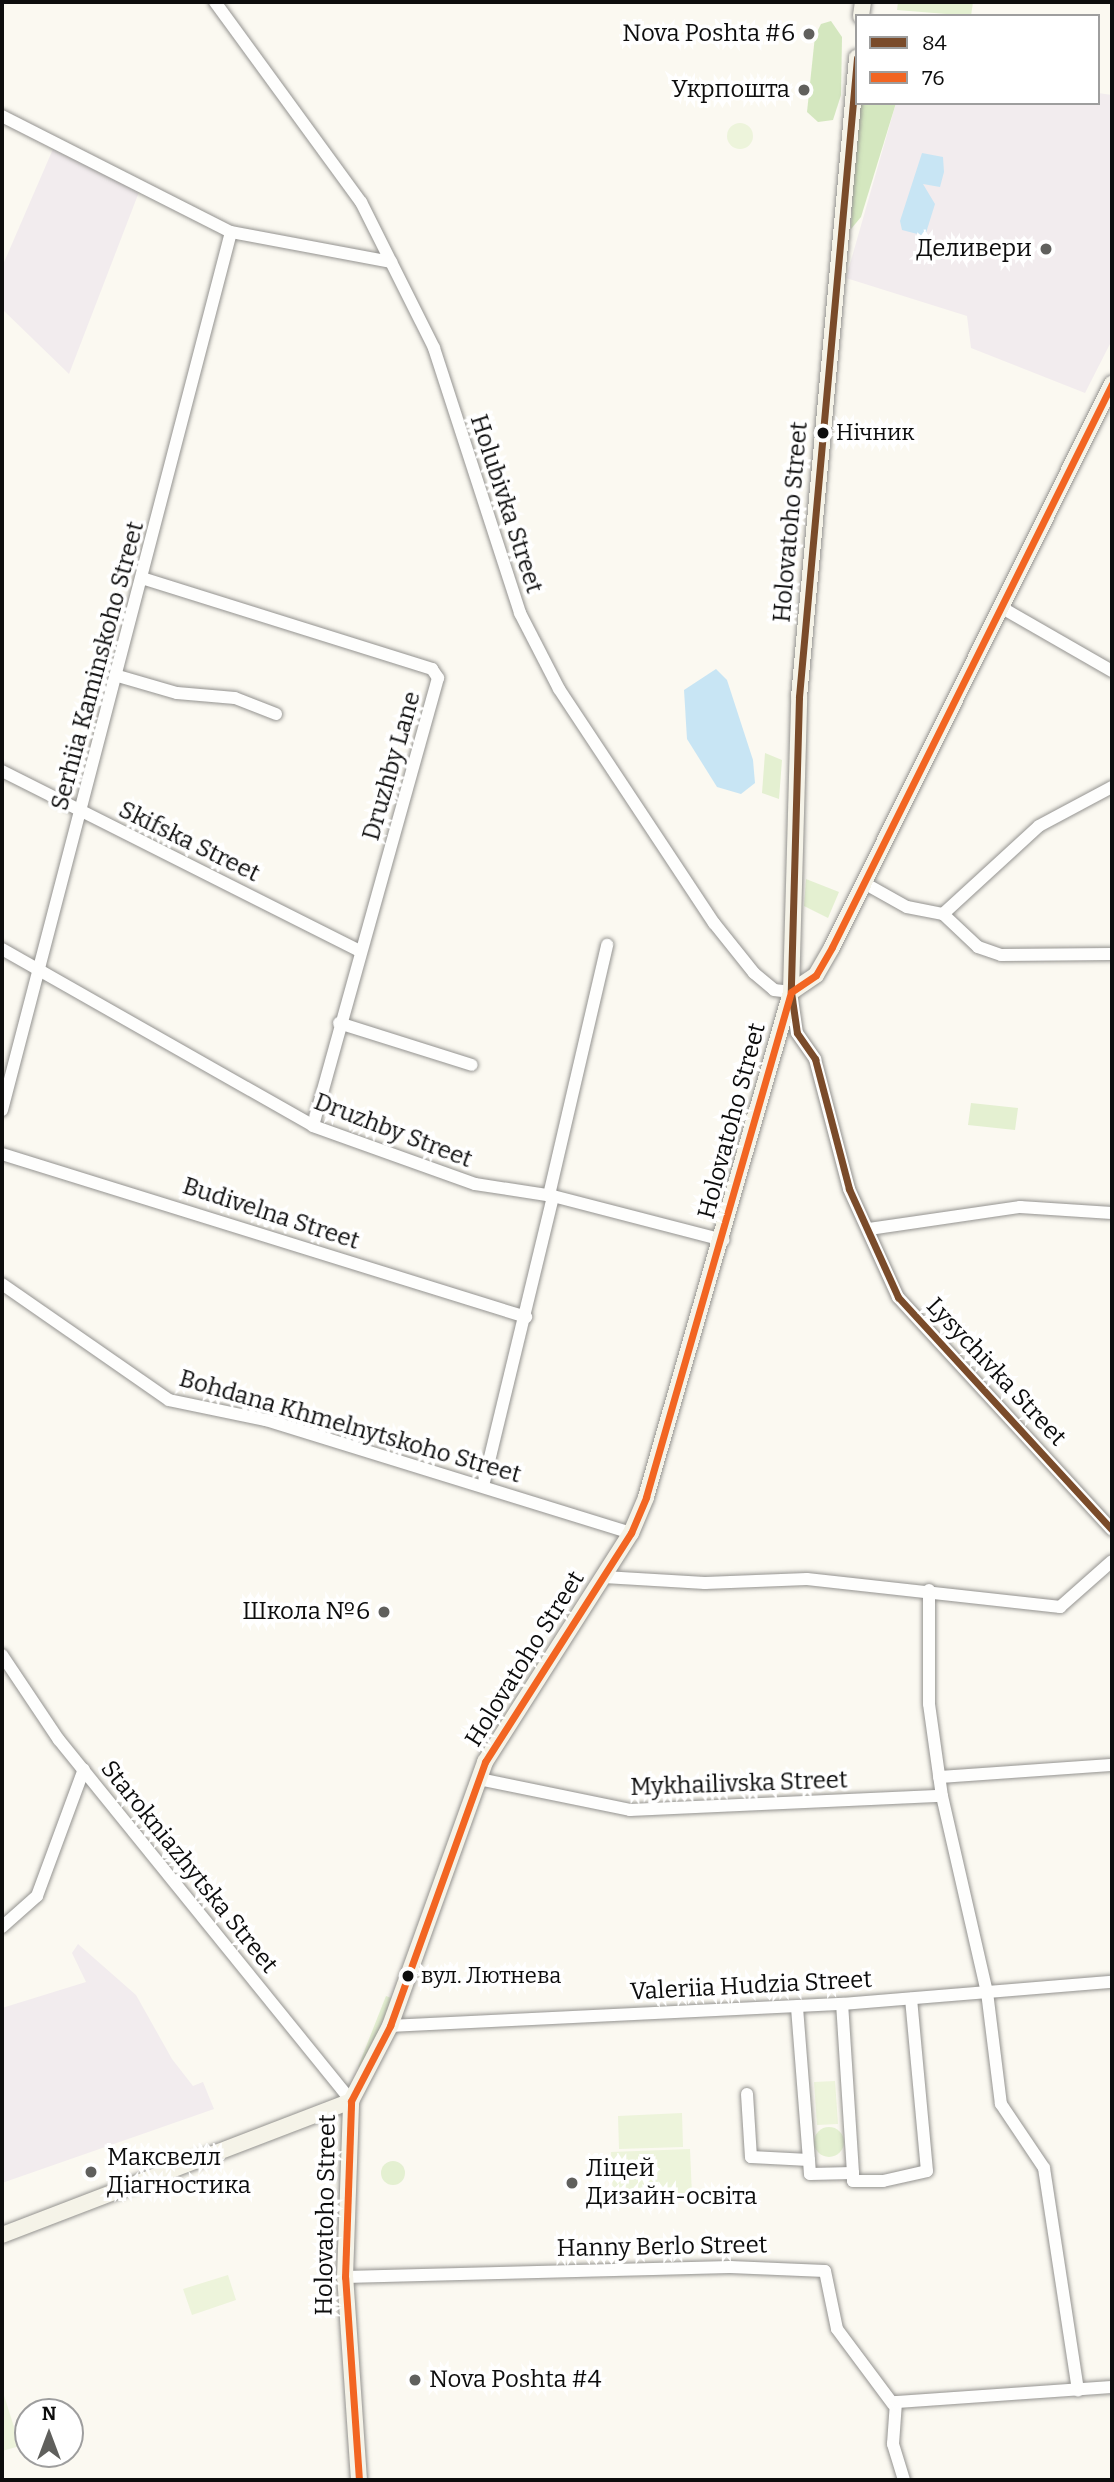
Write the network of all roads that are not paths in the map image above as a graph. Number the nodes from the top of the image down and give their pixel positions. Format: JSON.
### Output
{"nodes":[{"id":1,"x":215,"y":2,"type":"edge"},
{"id":2,"x":855,"y":80,"type":"edge"},
{"id":3,"x":2,"y":116,"type":"edge"},
{"id":4,"x":231,"y":232,"type":"junction"},
{"id":5,"x":391,"y":262,"type":"junction"},
{"id":6,"x":1112,"y":384,"type":"edge"},
{"id":7,"x":145,"y":579,"type":"junction"},
{"id":8,"x":1004,"y":610,"type":"junction"},
{"id":9,"x":1112,"y":671,"type":"edge"},
{"id":10,"x":118,"y":676,"type":"junction"},
{"id":11,"x":276,"y":714,"type":"dead end"},
{"id":12,"x":2,"y":771,"type":"edge"},
{"id":13,"x":1112,"y":787,"type":"edge"},
{"id":14,"x":81,"y":812,"type":"junction"},
{"id":15,"x":864,"y":883,"type":"junction"},
{"id":16,"x":943,"y":914,"type":"junction"},
{"id":17,"x":607,"y":945,"type":"dead end"},
{"id":18,"x":2,"y":949,"type":"edge"},
{"id":19,"x":358,"y":950,"type":"junction"},
{"id":20,"x":1112,"y":954,"type":"edge"},
{"id":21,"x":41,"y":971,"type":"junction"},
{"id":22,"x":791,"y":992,"type":"junction"},
{"id":23,"x":339,"y":1023,"type":"junction"},
{"id":24,"x":472,"y":1065,"type":"dead end"},
{"id":25,"x":2,"y":1110,"type":"edge"},
{"id":26,"x":313,"y":1126,"type":"junction"},
{"id":27,"x":2,"y":1154,"type":"edge"},
{"id":28,"x":551,"y":1196,"type":"junction"},
{"id":29,"x":1112,"y":1213,"type":"edge"},
{"id":30,"x":869,"y":1229,"type":"junction"},
{"id":31,"x":723,"y":1240,"type":"junction"},
{"id":32,"x":2,"y":1284,"type":"edge"},
{"id":33,"x":526,"y":1317,"type":"junction"},
{"id":34,"x":483,"y":1486,"type":"junction"},
{"id":35,"x":1112,"y":1530,"type":"edge"},
{"id":36,"x":631,"y":1533,"type":"junction"},
{"id":37,"x":1112,"y":1561,"type":"edge"},
{"id":38,"x":604,"y":1577,"type":"junction"},
{"id":39,"x":929,"y":1590,"type":"junction"},
{"id":40,"x":2,"y":1655,"type":"edge"},
{"id":41,"x":1112,"y":1765,"type":"edge"},
{"id":42,"x":84,"y":1769,"type":"junction"},
{"id":43,"x":939,"y":1777,"type":"junction"},
{"id":44,"x":479,"y":1779,"type":"junction"},
{"id":45,"x":942,"y":1796,"type":"junction"},
{"id":46,"x":2,"y":1927,"type":"edge"},
{"id":47,"x":1112,"y":1982,"type":"edge"},
{"id":48,"x":988,"y":1992,"type":"junction"},
{"id":49,"x":911,"y":1999,"type":"junction"},
{"id":50,"x":842,"y":2004,"type":"junction"},
{"id":51,"x":797,"y":2006,"type":"junction"},
{"id":52,"x":390,"y":2026,"type":"junction"},
{"id":53,"x":747,"y":2094,"type":"dead end"},
{"id":54,"x":351,"y":2101,"type":"junction"},
{"id":55,"x":809,"y":2160,"type":"junction"},
{"id":56,"x":853,"y":2173,"type":"junction"},
{"id":57,"x":2,"y":2235,"type":"edge"},
{"id":58,"x":345,"y":2277,"type":"junction"},
{"id":59,"x":1112,"y":2387,"type":"edge"},
{"id":60,"x":1078,"y":2390,"type":"junction"},
{"id":61,"x":892,"y":2404,"type":"junction"},
{"id":62,"x":359,"y":2480,"type":"edge"},
{"id":63,"x":904,"y":2480,"type":"edge"}],
"edges":[{"from":1,"to":5,"type":"street","name":"Holubivka Street"},
{"from":2,"to":22,"type":"main road","name":"Holovatoho Street"},
{"from":3,"to":4,"type":"street"},
{"from":4,"to":5,"type":"street"},
{"from":4,"to":7,"type":"street","name":"Serhiia Kaminskoho Street"},
{"from":5,"to":22,"type":"street","name":"Holubivka Street"},
{"from":6,"to":8,"type":"main road"},
{"from":7,"to":10,"type":"street","name":"Serhiia Kaminskoho Street"},
{"from":7,"to":19,"type":"street","name":"Druzhby Lane"},
{"from":8,"to":9,"type":"street"},
{"from":8,"to":15,"type":"main road"},
{"from":10,"to":11,"type":"street"},
{"from":10,"to":14,"type":"street","name":"Serhiia Kaminskoho Street"},
{"from":12,"to":14,"type":"street","name":"Skifska Street"},
{"from":13,"to":16,"type":"street"},
{"from":14,"to":19,"type":"street","name":"Skifska Street"},
{"from":14,"to":21,"type":"street","name":"Serhiia Kaminskoho Street"},
{"from":15,"to":16,"type":"street"},
{"from":15,"to":22,"type":"main road"},
{"from":16,"to":20,"type":"street"},
{"from":17,"to":28,"type":"street"},
{"from":18,"to":21,"type":"street","name":"Druzhby Street"},
{"from":19,"to":23,"type":"street","name":"Druzhby Lane"},
{"from":21,"to":25,"type":"street","name":"Serhiia Kaminskoho Street"},
{"from":21,"to":26,"type":"street","name":"Druzhby Street"},
{"from":22,"to":30,"type":"street","name":"Lysychivka Street"},
{"from":22,"to":31,"type":"main road","name":"Holovatoho Street"},
{"from":23,"to":24,"type":"street"},
{"from":23,"to":26,"type":"street","name":"Druzhby Lane"},
{"from":26,"to":28,"type":"street","name":"Druzhby Street"},
{"from":27,"to":33,"type":"street","name":"Budivelna Street"},
{"from":28,"to":31,"type":"street","name":"Druzhby Street"},
{"from":28,"to":33,"type":"street"},
{"from":29,"to":30,"type":"street"},
{"from":30,"to":35,"type":"street","name":"Lysychivka Street"},
{"from":31,"to":36,"type":"main road","name":"Holovatoho Street"},
{"from":32,"to":34,"type":"street","name":"Bohdana Khmelnytskoho Street"},
{"from":33,"to":34,"type":"street"},
{"from":34,"to":36,"type":"street","name":"Bohdana Khmelnytskoho Street"},
{"from":36,"to":38,"type":"main road","name":"Holovatoho Street"},
{"from":37,"to":39,"type":"street"},
{"from":38,"to":39,"type":"street"},
{"from":38,"to":44,"type":"main road","name":"Holovatoho Street"},
{"from":39,"to":43,"type":"street"},
{"from":40,"to":42,"type":"street","name":"Starokniazhytska Street"},
{"from":41,"to":43,"type":"street"},
{"from":42,"to":46,"type":"street"},
{"from":42,"to":54,"type":"street","name":"Starokniazhytska Street"},
{"from":43,"to":45,"type":"street"},
{"from":44,"to":45,"type":"street","name":"Mykhailivska Street"},
{"from":44,"to":52,"type":"main road","name":"Holovatoho Street"},
{"from":45,"to":48,"type":"street"},
{"from":47,"to":48,"type":"street","name":"Valeriia Hudzia Street"},
{"from":48,"to":49,"type":"street","name":"Valeriia Hudzia Street"},
{"from":48,"to":60,"type":"street"},
{"from":49,"to":50,"type":"street","name":"Valeriia Hudzia Street"},
{"from":49,"to":56,"type":"street"},
{"from":50,"to":51,"type":"street","name":"Valeriia Hudzia Street"},
{"from":50,"to":56,"type":"street"},
{"from":51,"to":52,"type":"street","name":"Valeriia Hudzia Street"},
{"from":51,"to":55,"type":"street"},
{"from":52,"to":54,"type":"main road","name":"Holovatoho Street"},
{"from":53,"to":55,"type":"street"},
{"from":54,"to":57,"type":"main road"},
{"from":54,"to":58,"type":"main road","name":"Holovatoho Street"},
{"from":55,"to":56,"type":"street"},
{"from":58,"to":61,"type":"street","name":"Hanny Berlo Street"},
{"from":58,"to":62,"type":"main road","name":"Holovatoho Street"},
{"from":59,"to":60,"type":"street"},
{"from":60,"to":61,"type":"street"},
{"from":61,"to":63,"type":"street"}]}
